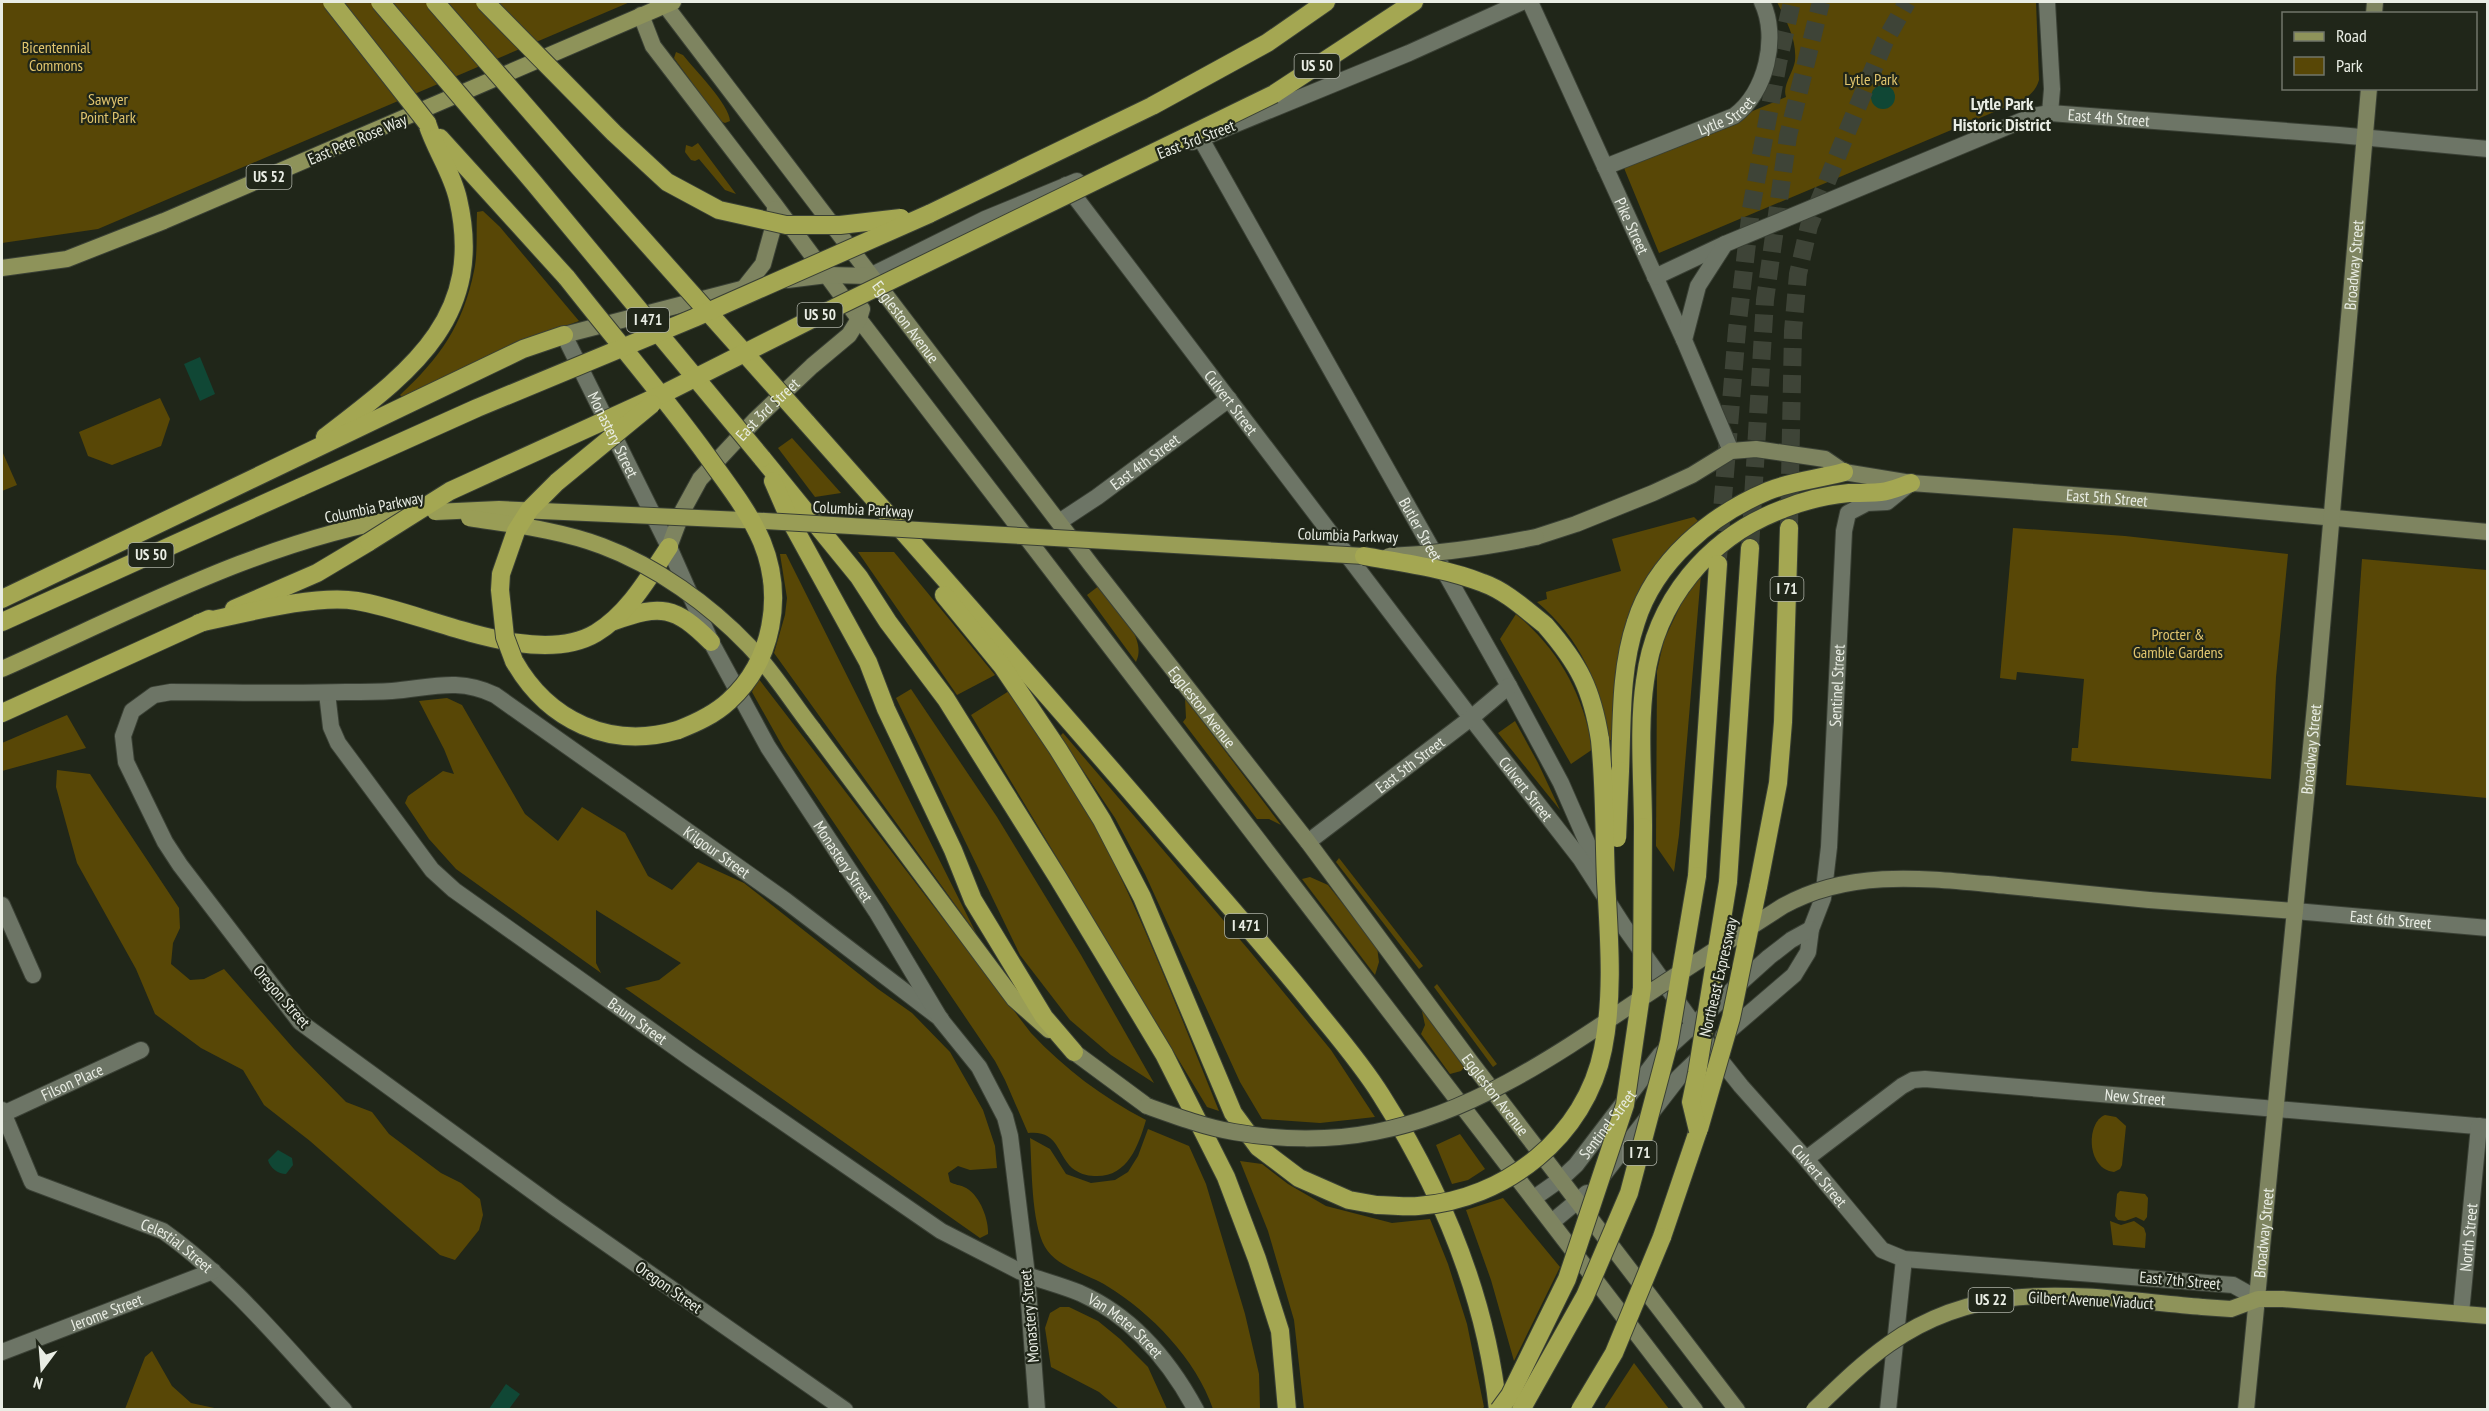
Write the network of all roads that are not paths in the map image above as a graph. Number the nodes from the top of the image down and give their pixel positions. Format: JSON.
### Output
{"nodes":[{"id":1,"x":332,"y":2,"type":"edge"},
{"id":2,"x":380,"y":2,"type":"edge"},
{"id":3,"x":435,"y":2,"type":"edge"},
{"id":4,"x":485,"y":2,"type":"edge"},
{"id":5,"x":1326,"y":2,"type":"edge"},
{"id":6,"x":1402,"y":2,"type":"edge"},
{"id":7,"x":1414,"y":2,"type":"edge"},
{"id":8,"x":1522,"y":2,"type":"edge"},
{"id":9,"x":1530,"y":2,"type":"edge"},
{"id":10,"x":1762,"y":2,"type":"edge"},
{"id":11,"x":2047,"y":2,"type":"edge"},
{"id":12,"x":669,"y":3,"type":"edge"},
{"id":13,"x":641,"y":15,"type":"junction"},
{"id":14,"x":1361,"y":38,"type":"junction"},
{"id":15,"x":2369,"y":90,"type":"edge"},
{"id":16,"x":2050,"y":113,"type":"junction"},
{"id":17,"x":427,"y":123,"type":"junction"},
{"id":18,"x":2366,"y":138,"type":"junction"},
{"id":19,"x":1201,"y":139,"type":"junction"},
{"id":20,"x":2487,"y":149,"type":"edge"},
{"id":21,"x":1605,"y":167,"type":"junction"},
{"id":22,"x":1066,"y":185,"type":"junction"},
{"id":23,"x":775,"y":205,"type":"junction"},
{"id":24,"x":930,"y":214,"type":"junction"},
{"id":25,"x":1725,"y":244,"type":"junction"},
{"id":26,"x":2,"y":268,"type":"edge"},
{"id":27,"x":827,"y":274,"type":"junction"},
{"id":28,"x":870,"y":276,"type":"junction"},
{"id":29,"x":1655,"y":277,"type":"junction"},
{"id":30,"x":744,"y":288,"type":"junction"},
{"id":31,"x":859,"y":319,"type":"junction"},
{"id":32,"x":564,"y":334,"type":"junction"},
{"id":33,"x":1684,"y":340,"type":"junction"},
{"id":34,"x":665,"y":393,"type":"junction"},
{"id":35,"x":1229,"y":399,"type":"junction"},
{"id":36,"x":1731,"y":451,"type":"junction"},
{"id":37,"x":762,"y":458,"type":"junction"},
{"id":38,"x":296,"y":460,"type":"junction"},
{"id":39,"x":1844,"y":472,"type":"junction"},
{"id":40,"x":1911,"y":483,"type":"junction"},
{"id":41,"x":882,"y":508,"type":"junction"},
{"id":42,"x":435,"y":512,"type":"junction"},
{"id":43,"x":2330,"y":518,"type":"junction"},
{"id":44,"x":1059,"y":522,"type":"junction"},
{"id":45,"x":1789,"y":528,"type":"tunnel mouth"},
{"id":46,"x":2487,"y":532,"type":"edge"},
{"id":47,"x":669,"y":547,"type":"junction"},
{"id":48,"x":1750,"y":548,"type":"tunnel mouth"},
{"id":49,"x":1364,"y":556,"type":"junction"},
{"id":50,"x":1718,"y":564,"type":"tunnel mouth"},
{"id":51,"x":2,"y":599,"type":"edge"},
{"id":52,"x":2,"y":622,"type":"edge"},
{"id":53,"x":609,"y":622,"type":"junction"},
{"id":54,"x":199,"y":623,"type":"junction"},
{"id":55,"x":711,"y":642,"type":"junction"},
{"id":56,"x":2,"y":669,"type":"edge"},
{"id":57,"x":1509,"y":686,"type":"junction"},
{"id":58,"x":327,"y":693,"type":"junction"},
{"id":59,"x":489,"y":693,"type":"joint"},
{"id":60,"x":2,"y":713,"type":"edge"},
{"id":61,"x":1471,"y":718,"type":"junction"},
{"id":62,"x":1308,"y":842,"type":"junction"},
{"id":63,"x":2,"y":905,"type":"edge"},
{"id":64,"x":2295,"y":911,"type":"junction"},
{"id":65,"x":1618,"y":924,"type":"junction"},
{"id":66,"x":2487,"y":928,"type":"edge"},
{"id":67,"x":1811,"y":929,"type":"junction"},
{"id":68,"x":33,"y":975,"type":"dead end"},
{"id":69,"x":941,"y":1020,"type":"junction"},
{"id":70,"x":1694,"y":1025,"type":"junction"},
{"id":71,"x":1710,"y":1047,"type":"junction"},
{"id":72,"x":141,"y":1050,"type":"dead end"},
{"id":73,"x":1074,"y":1052,"type":"junction"},
{"id":74,"x":2275,"y":1108,"type":"junction"},
{"id":75,"x":2,"y":1112,"type":"edge"},
{"id":76,"x":2483,"y":1126,"type":"edge"},
{"id":77,"x":1698,"y":1131,"type":"junction"},
{"id":78,"x":1806,"y":1159,"type":"junction"},
{"id":79,"x":1561,"y":1179,"type":"junction"},
{"id":80,"x":1534,"y":1198,"type":"junction"},
{"id":81,"x":1578,"y":1202,"type":"junction"},
{"id":82,"x":1552,"y":1222,"type":"junction"},
{"id":83,"x":1904,"y":1259,"type":"junction"},
{"id":84,"x":213,"y":1271,"type":"junction"},
{"id":85,"x":1027,"y":1275,"type":"junction"},
{"id":86,"x":2258,"y":1299,"type":"junction"},
{"id":87,"x":2461,"y":1313,"type":"junction"},
{"id":88,"x":2487,"y":1316,"type":"edge"},
{"id":89,"x":2,"y":1352,"type":"edge"},
{"id":90,"x":344,"y":1410,"type":"edge"},
{"id":91,"x":845,"y":1410,"type":"edge"},
{"id":92,"x":1037,"y":1410,"type":"edge"},
{"id":93,"x":1196,"y":1410,"type":"edge"},
{"id":94,"x":1287,"y":1410,"type":"edge"},
{"id":95,"x":1498,"y":1410,"type":"edge"},
{"id":96,"x":1521,"y":1410,"type":"edge"},
{"id":97,"x":1580,"y":1410,"type":"edge"},
{"id":98,"x":1695,"y":1410,"type":"edge"},
{"id":99,"x":1737,"y":1410,"type":"edge"},
{"id":100,"x":1814,"y":1410,"type":"edge"},
{"id":101,"x":1888,"y":1410,"type":"edge"},
{"id":102,"x":2246,"y":1410,"type":"edge"}],
"edges":[{"from":1,"to":17,"type":"highway","bridge":true},
{"from":2,"to":37,"type":"highway","number":"I 471","bridge":true},
{"from":3,"to":41,"type":"highway","number":"I 471","bridge":true},
{"from":4,"to":24,"type":"highway","bridge":true},
{"from":5,"to":24,"type":"highway","number":"US 50"},
{"from":6,"to":14,"type":"highway","number":"US 50"},
{"from":7,"to":14,"type":"highway"},
{"from":8,"to":19,"type":"street","name":"East 3rd Street"},
{"from":9,"to":21,"type":"street","name":"Pike Street"},
{"from":10,"to":21,"type":"street","name":"Lytle Street"},
{"from":11,"to":16,"type":"street"},
{"from":12,"to":13,"type":"main road","name":"East Pete Rose Way","number":"US 52"},
{"from":12,"to":28,"type":"main road","name":"Eggleston Avenue"},
{"from":13,"to":23,"type":"main road","name":"Eggleston Avenue"},
{"from":13,"to":26,"type":"main road","name":"East Pete Rose Way","number":"US 52"},
{"from":14,"to":34,"type":"highway","number":"US 50","bridge":true},
{"from":15,"to":18,"type":"main road","name":"Broadway Street"},
{"from":16,"to":18,"type":"street","name":"East 4th Street"},
{"from":16,"to":25,"type":"street","name":"East 4th Street"},
{"from":17,"to":34,"type":"highway","bridge":true},
{"from":17,"to":38,"type":"highway"},
{"from":18,"to":20,"type":"street","name":"East 4th Street"},
{"from":18,"to":43,"type":"main road","name":"Broadway Street"},
{"from":19,"to":22,"type":"street","name":"East 3rd Street"},
{"from":19,"to":57,"type":"street","name":"Butler Street"},
{"from":21,"to":29,"type":"street","name":"Pike Street"},
{"from":22,"to":28,"type":"street","name":"East 3rd Street"},
{"from":22,"to":35,"type":"street","name":"Culvert Street"},
{"from":23,"to":27,"type":"main road","name":"Eggleston Avenue"},
{"from":23,"to":30,"type":"main road"},
{"from":24,"to":52,"type":"highway","number":"US 50","bridge":true},
{"from":25,"to":29,"type":"street","name":"East 4th Street"},
{"from":25,"to":33,"type":"street"},
{"from":27,"to":28,"type":"main road","name":"East 3rd Street"},
{"from":27,"to":30,"type":"main road","name":"East 3rd Street"},
{"from":27,"to":31,"type":"main road","name":"Eggleston Avenue"},
{"from":28,"to":31,"type":"main road","name":"East 3rd Street"},
{"from":28,"to":44,"type":"main road","name":"Eggleston Avenue"},
{"from":29,"to":33,"type":"street","name":"Pike Street"},
{"from":30,"to":32,"type":"main road","name":"East 3rd Street"},
{"from":31,"to":47,"type":"main road","name":"East 3rd Street"},
{"from":31,"to":80,"type":"main road","name":"Eggleston Avenue"},
{"from":32,"to":38,"type":"highway"},
{"from":32,"to":47,"type":"street","name":"Monastery Street"},
{"from":33,"to":36,"type":"street","name":"Pike Street"},
{"from":34,"to":54,"type":"highway","number":"US 50","bridge":true},
{"from":35,"to":44,"type":"street","name":"East 4th Street"},
{"from":35,"to":61,"type":"street","name":"Culvert Street"},
{"from":36,"to":39,"type":"main road","name":"East 5th Street"},
{"from":36,"to":49,"type":"main road","name":"Columbia Parkway","bridge":true},
{"from":37,"to":73,"type":"highway"},
{"from":37,"to":94,"type":"highway","number":"I 471"},
{"from":38,"to":51,"type":"highway"},
{"from":39,"to":40,"type":"main road","name":"East 5th Street"},
{"from":39,"to":65,"type":"highway","bridge":true},
{"from":40,"to":43,"type":"main road","name":"East 5th Street"},
{"from":40,"to":67,"type":"street","name":"Sentinel Street"},
{"from":40,"to":95,"type":"highway","bridge":true},
{"from":41,"to":65,"type":"highway","bridge":true},
{"from":41,"to":95,"type":"highway","number":"I 471"},
{"from":42,"to":49,"type":"highway","name":"Columbia Parkway","bridge":true},
{"from":42,"to":56,"type":"highway","name":"Columbia Parkway","bridge":true},
{"from":42,"to":73,"type":"highway","bridge":true},
{"from":43,"to":46,"type":"main road","name":"East 5th Street"},
{"from":43,"to":64,"type":"main road","name":"Broadway Street"},
{"from":44,"to":62,"type":"main road","name":"Eggleston Avenue"},
{"from":45,"to":77,"type":"highway","name":"Northeast Expressway","number":"I 71","bridge":true},
{"from":47,"to":53,"type":"highway"},
{"from":47,"to":55,"type":"street","name":"Monastery Street"},
{"from":48,"to":77,"type":"highway","bridge":true},
{"from":49,"to":65,"type":"highway","bridge":true},
{"from":50,"to":96,"type":"highway","name":"Northeast Expressway","number":"I 71","bridge":true},
{"from":53,"to":54,"type":"highway"},
{"from":53,"to":55,"type":"highway"},
{"from":54,"to":60,"type":"highway","number":"US 50"},
{"from":55,"to":69,"type":"street","name":"Monastery Street"},
{"from":57,"to":61,"type":"street","name":"East 5th Street"},
{"from":57,"to":65,"type":"street","name":"Butler Street"},
{"from":58,"to":59,"type":"street","name":"Oregon Street"},
{"from":58,"to":85,"type":"street","name":"Baum Street"},
{"from":58,"to":91,"type":"street","name":"Oregon Street"},
{"from":59,"to":69,"type":"street","name":"Kilgour Street"},
{"from":61,"to":62,"type":"street","name":"East 5th Street"},
{"from":61,"to":65,"type":"street","name":"Culvert Street"},
{"from":62,"to":79,"type":"main road","name":"Eggleston Avenue"},
{"from":63,"to":68,"type":"street"},
{"from":64,"to":66,"type":"street","name":"East 6th Street"},
{"from":64,"to":73,"type":"main road","bridge":true},
{"from":64,"to":74,"type":"main road","name":"Broadway Street"},
{"from":65,"to":70,"type":"street","name":"Culvert Street"},
{"from":67,"to":70,"type":"street","name":"Sentinel Street"},
{"from":67,"to":71,"type":"street","name":"Sentinel Street"},
{"from":69,"to":85,"type":"street","name":"Monastery Street"},
{"from":70,"to":71,"type":"street","name":"Culvert Street"},
{"from":70,"to":79,"type":"street","name":"Sentinel Street"},
{"from":71,"to":78,"type":"street","name":"Culvert Street"},
{"from":71,"to":81,"type":"street","name":"Sentinel Street"},
{"from":72,"to":75,"type":"street","name":"Filson Place"},
{"from":74,"to":76,"type":"street","name":"New Street"},
{"from":74,"to":78,"type":"street","name":"New Street"},
{"from":74,"to":86,"type":"main road","name":"Broadway Street"},
{"from":75,"to":84,"type":"street","name":"Celestial Street"},
{"from":76,"to":87,"type":"street","name":"North Street"},
{"from":77,"to":97,"type":"highway","name":"Northeast Expressway","number":"I 71","bridge":true},
{"from":78,"to":83,"type":"street","name":"Culvert Street"},
{"from":79,"to":80,"type":"street","name":"Sentinel Street"},
{"from":79,"to":81,"type":"main road","name":"Eggleston Avenue"},
{"from":80,"to":82,"type":"main road","name":"Eggleston Avenue"},
{"from":81,"to":82,"type":"street","name":"Sentinel Street"},
{"from":81,"to":99,"type":"main road","name":"Eggleston Avenue"},
{"from":82,"to":98,"type":"main road","name":"Eggleston Avenue"},
{"from":83,"to":86,"type":"street","name":"East 7th Street"},
{"from":83,"to":101,"type":"street"},
{"from":84,"to":89,"type":"street","name":"Jerome Street"},
{"from":84,"to":90,"type":"street","name":"Celestial Street"},
{"from":85,"to":92,"type":"street","name":"Monastery Street"},
{"from":85,"to":93,"type":"street","name":"Van Meter Street"},
{"from":86,"to":87,"type":"main road","name":"East 7th Street","number":"US 22"},
{"from":86,"to":100,"type":"main road","name":"Gilbert Avenue Viaduct","number":"US 22","bridge":true},
{"from":86,"to":102,"type":"main road","name":"Broadway Street"},
{"from":87,"to":88,"type":"main road","name":"East 7th Street","number":"US 22"}]}
